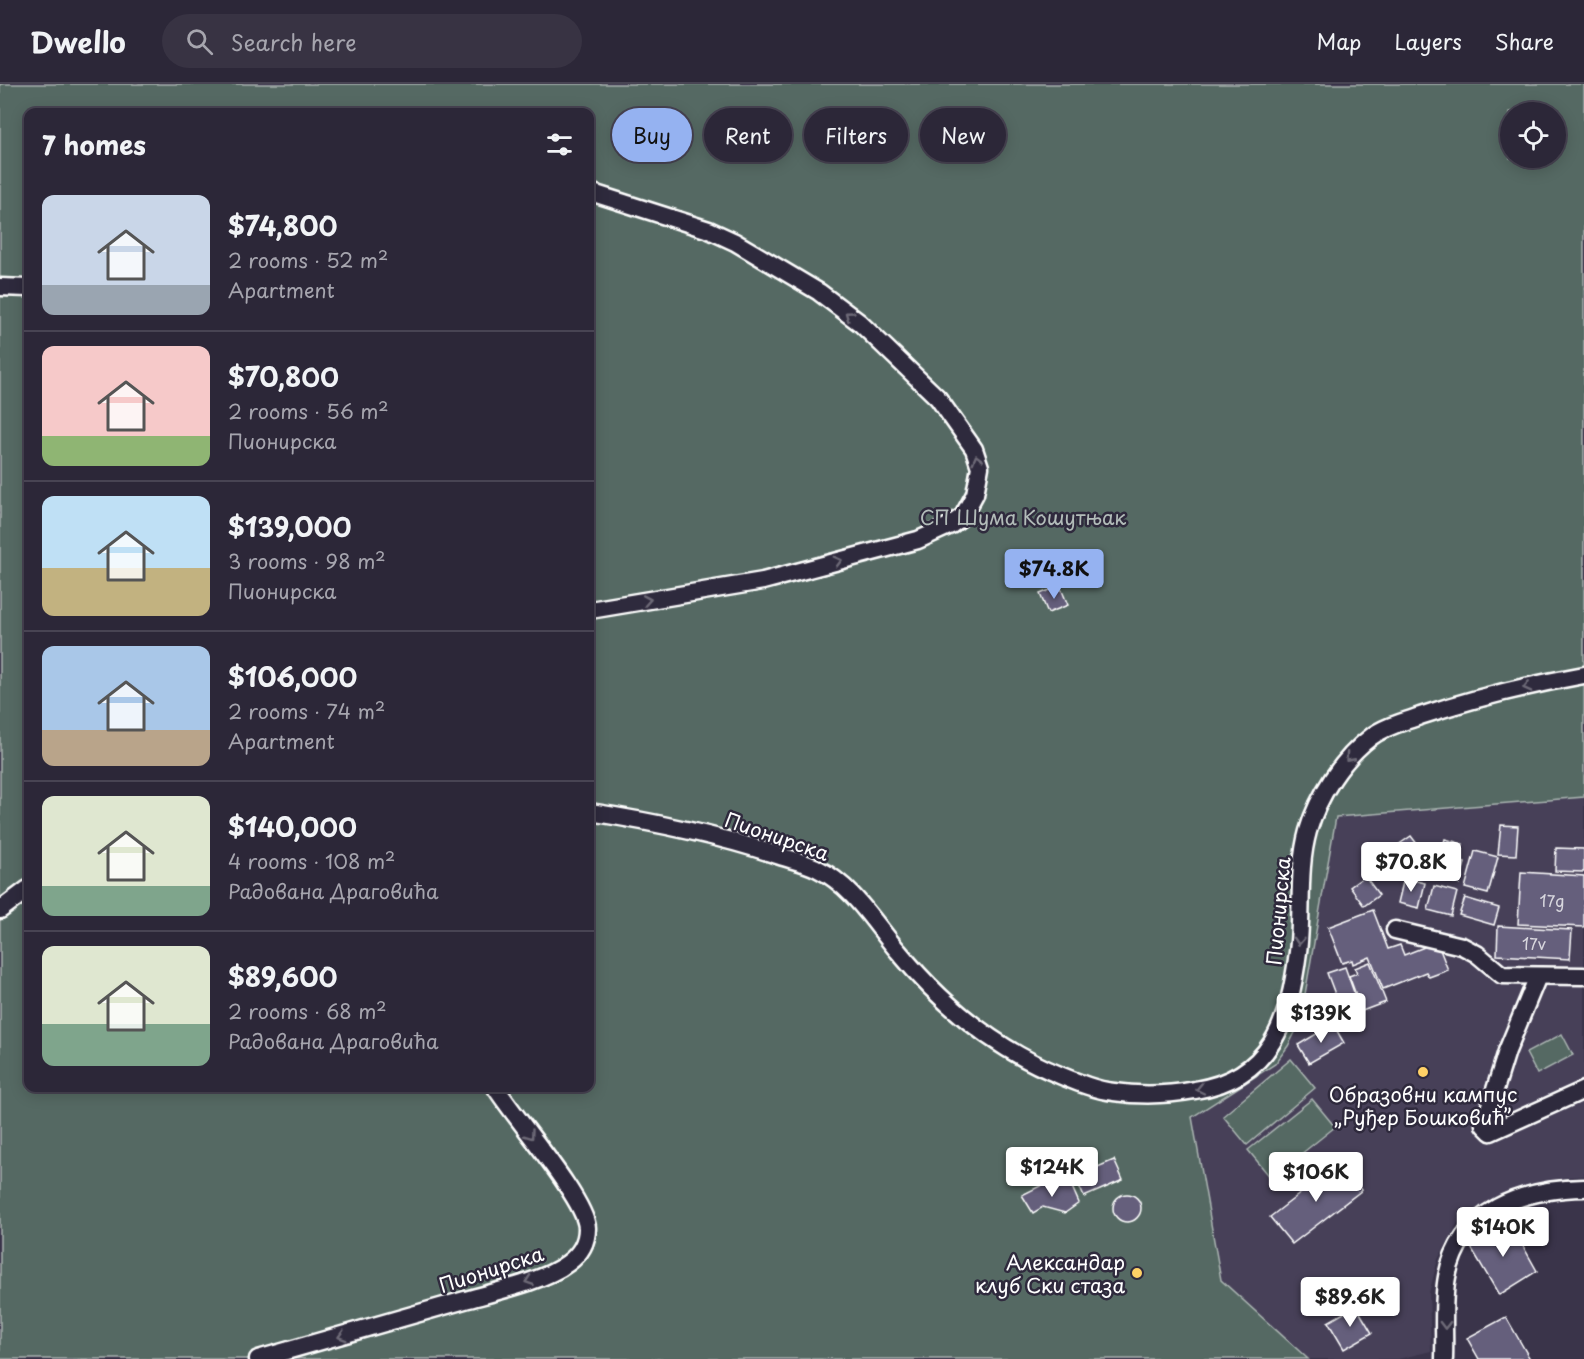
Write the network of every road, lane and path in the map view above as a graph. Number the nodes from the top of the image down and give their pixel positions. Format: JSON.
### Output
{"nodes":[{"id":1,"x":594,"y":193,"type":"edge"},
{"id":2,"x":0,"y":287,"type":"edge"},
{"id":3,"x":24,"y":288,"type":"edge"},
{"id":4,"x":594,"y":609,"type":"edge"},
{"id":5,"x":1584,"y":675,"type":"edge"},
{"id":6,"x":594,"y":813,"type":"edge"},
{"id":7,"x":24,"y":893,"type":"edge"},
{"id":8,"x":0,"y":910,"type":"edge"},
{"id":9,"x":1395,"y":930,"type":"dead end"},
{"id":10,"x":1538,"y":976,"type":"junction"},
{"id":11,"x":1584,"y":976,"type":"edge"},
{"id":12,"x":1584,"y":1090,"type":"edge"},
{"id":13,"x":499,"y":1092,"type":"edge"},
{"id":14,"x":1584,"y":1188,"type":"edge"},
{"id":15,"x":258,"y":1359,"type":"edge"},
{"id":16,"x":1444,"y":1359,"type":"edge"}],
"edges":[{"from":4,"to":1,"type":"street","one_way":true},
{"from":2,"to":3,"type":"street"},
{"from":5,"to":6,"type":"street","name":"Пионирска","one_way":true},
{"from":7,"to":8,"type":"street"},
{"from":9,"to":10,"type":"street"},
{"from":10,"to":11,"type":"street"},
{"from":10,"to":12,"type":"street"},
{"from":13,"to":15,"type":"street","name":"Пионирска","one_way":true},
{"from":14,"to":16,"type":"street","one_way":true}]}
